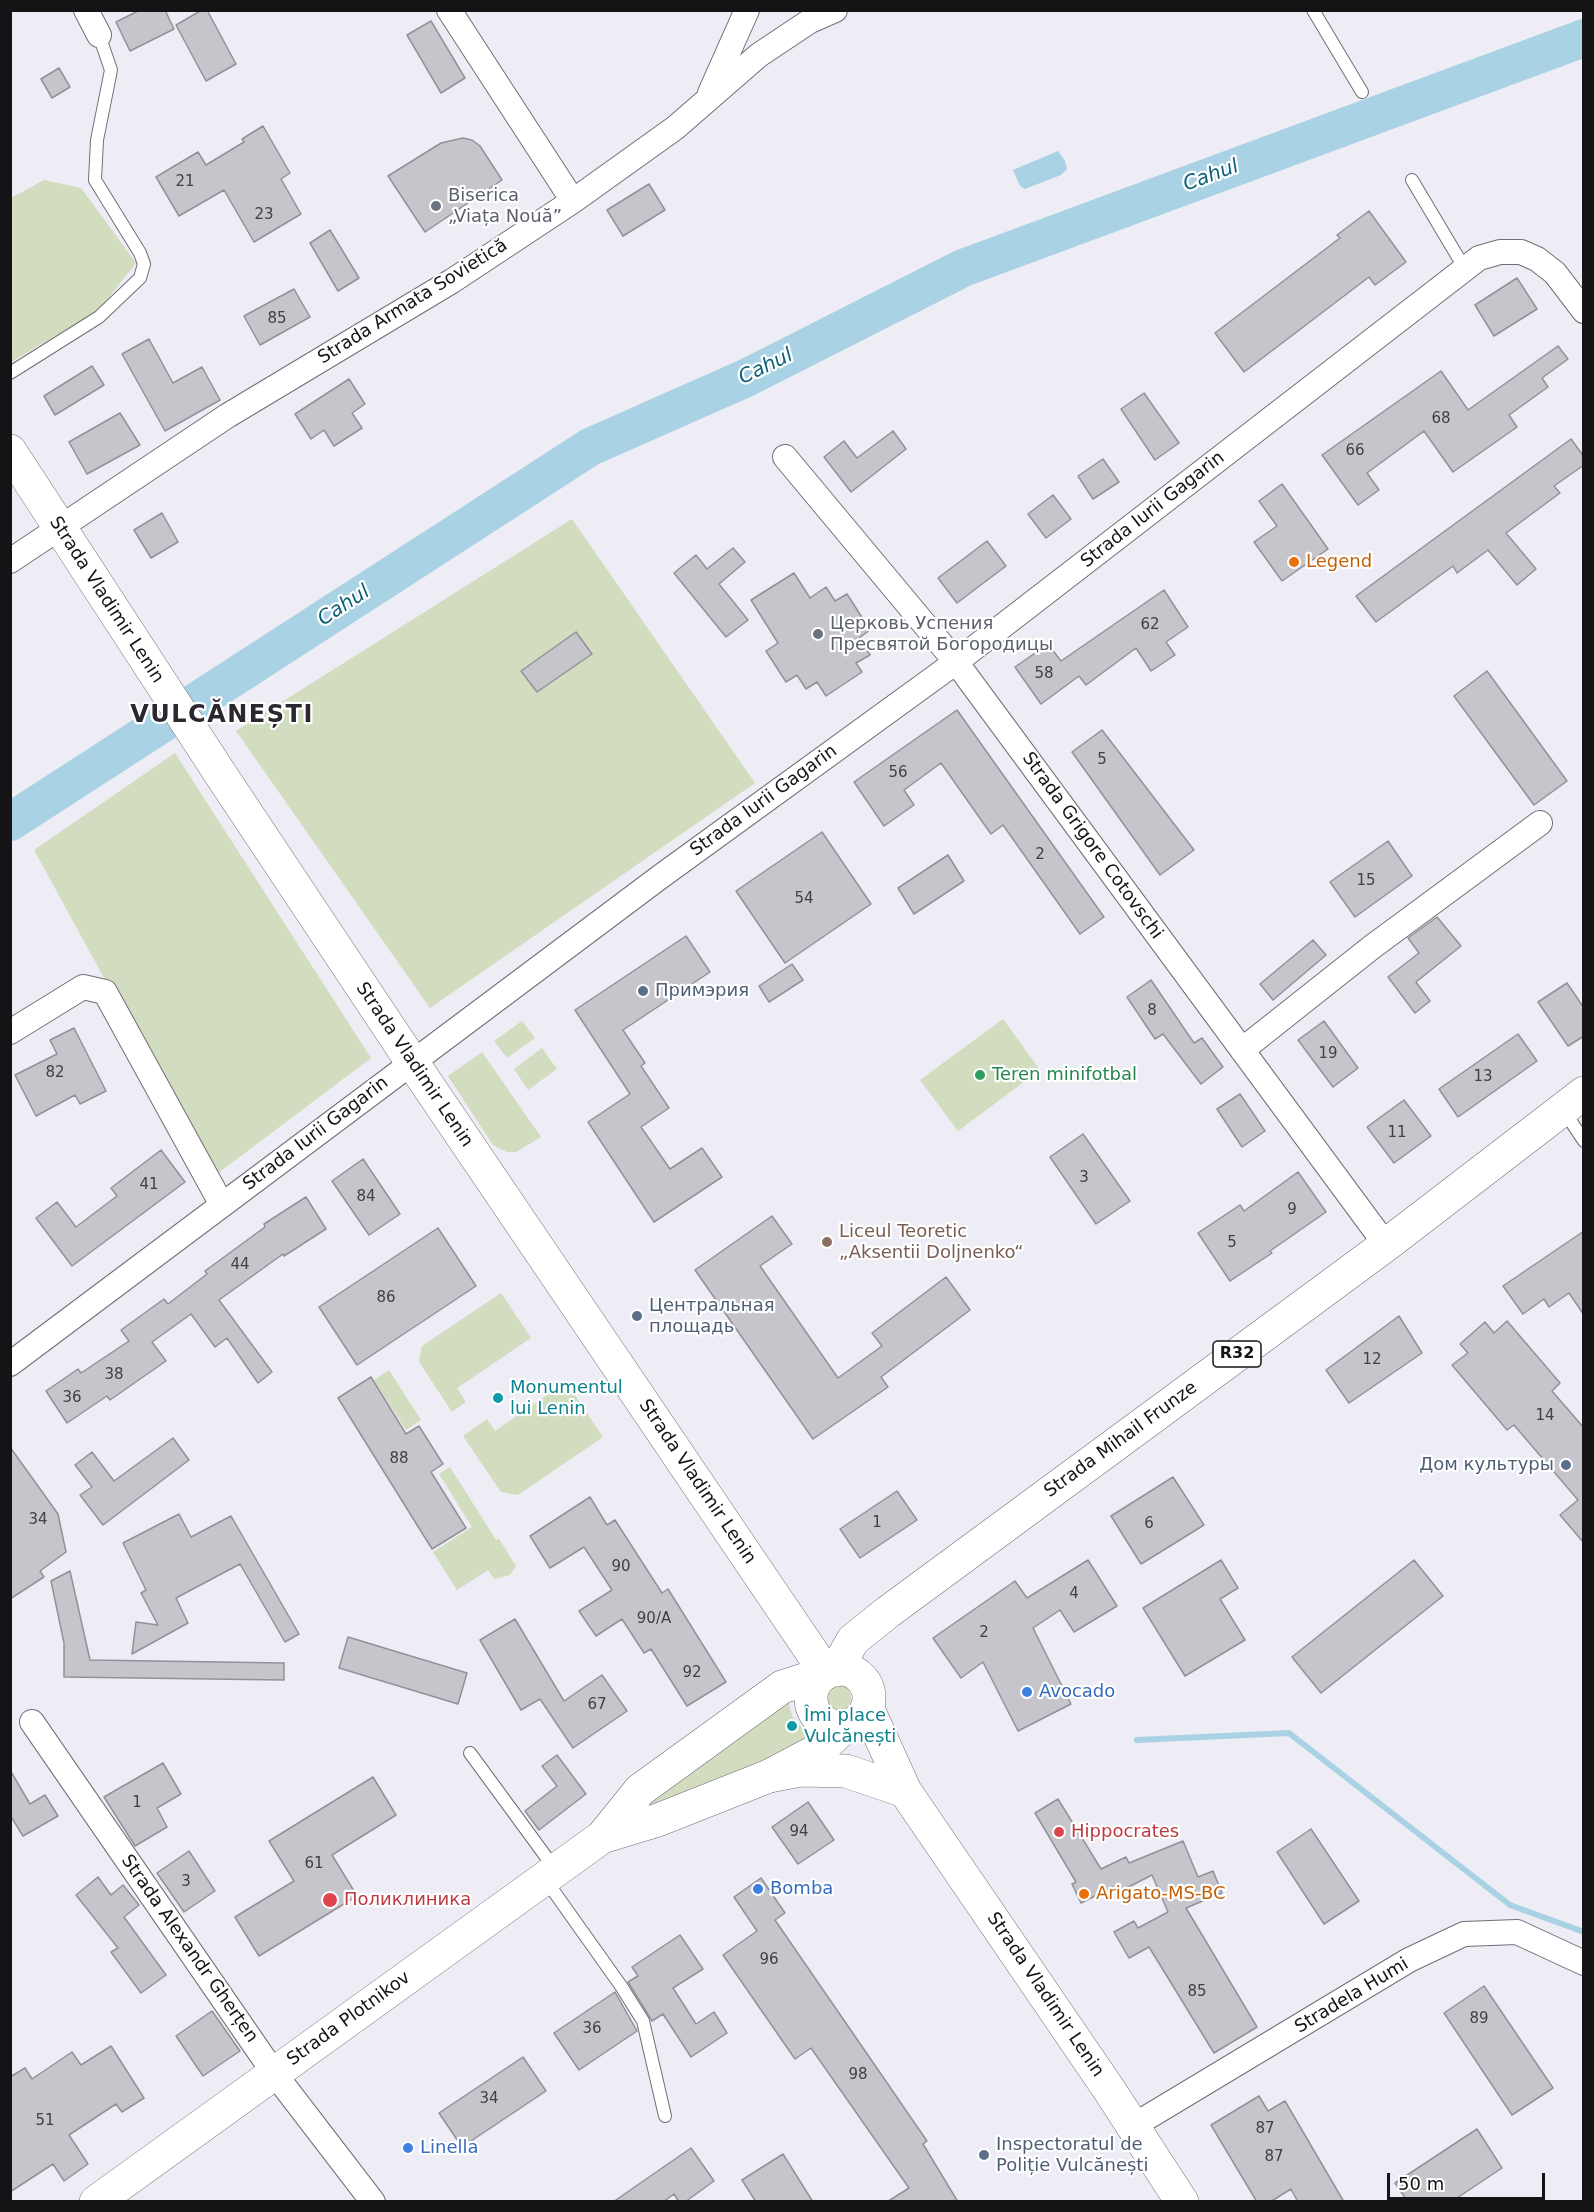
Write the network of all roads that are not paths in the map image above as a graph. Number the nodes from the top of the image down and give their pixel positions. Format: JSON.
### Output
{"nodes":[{"id":1,"x":86,"y":10,"type":"edge"},
{"id":2,"x":449,"y":10,"type":"edge"},
{"id":3,"x":747,"y":10,"type":"edge"},
{"id":4,"x":835,"y":10,"type":"edge"},
{"id":5,"x":1314,"y":10,"type":"edge"},
{"id":6,"x":99,"y":35,"type":"joint"},
{"id":7,"x":1362,"y":92,"type":"dead end"},
{"id":8,"x":706,"y":101,"type":"junction"},
{"id":9,"x":1413,"y":180,"type":"dead end"},
{"id":10,"x":573,"y":201,"type":"junction"},
{"id":11,"x":1465,"y":269,"type":"junction"},
{"id":12,"x":1584,"y":311,"type":"edge"},
{"id":13,"x":10,"y":373,"type":"edge"},
{"id":14,"x":10,"y":451,"type":"edge"},
{"id":15,"x":785,"y":457,"type":"dead end"},
{"id":16,"x":60,"y":529,"type":"junction"},
{"id":17,"x":10,"y":561,"type":"edge"},
{"id":18,"x":956,"y":662,"type":"junction"},
{"id":19,"x":1540,"y":823,"type":"dead end"},
{"id":20,"x":10,"y":1032,"type":"edge"},
{"id":21,"x":1242,"y":1050,"type":"junction"},
{"id":22,"x":412,"y":1062,"type":"junction"},
{"id":23,"x":1573,"y":1100,"type":"edge"},
{"id":24,"x":1584,"y":1141,"type":"edge"},
{"id":25,"x":222,"y":1205,"type":"junction"},
{"id":26,"x":1386,"y":1245,"type":"junction"},
{"id":27,"x":10,"y":1364,"type":"edge"},
{"id":28,"x":848,"y":1682,"type":"junction"},
{"id":29,"x":32,"y":1722,"type":"dead end"},
{"id":30,"x":843,"y":1728,"type":"junction"},
{"id":31,"x":470,"y":1753,"type":"dead end"},
{"id":32,"x":769,"y":1776,"type":"junction"},
{"id":33,"x":905,"y":1791,"type":"junction"},
{"id":34,"x":602,"y":1837,"type":"junction"},
{"id":35,"x":550,"y":1874,"type":"junction"},
{"id":36,"x":1584,"y":1963,"type":"edge"},
{"id":37,"x":274,"y":2073,"type":"junction"},
{"id":38,"x":666,"y":2116,"type":"dead end"},
{"id":39,"x":1133,"y":2126,"type":"junction"},
{"id":40,"x":96,"y":2202,"type":"edge"},
{"id":41,"x":374,"y":2202,"type":"edge"},
{"id":42,"x":1182,"y":2202,"type":"edge"}],
"edges":[{"from":1,"to":6,"type":"street"},
{"from":2,"to":10,"type":"street"},
{"from":3,"to":8,"type":"street"},
{"from":4,"to":8,"type":"street","name":"Strada Armata Sovietică"},
{"from":5,"to":7,"type":"lane"},
{"from":6,"to":13,"type":"lane"},
{"from":8,"to":10,"type":"street","name":"Strada Armata Sovietică"},
{"from":9,"to":11,"type":"lane"},
{"from":10,"to":16,"type":"street","name":"Strada Armata Sovietică"},
{"from":11,"to":12,"type":"street","name":"Strada Iurii Gagarin"},
{"from":11,"to":18,"type":"street","name":"Strada Iurii Gagarin"},
{"from":14,"to":16,"type":"main road","name":"Strada Vladimir Lenin"},
{"from":15,"to":18,"type":"street","name":"Strada Grigore Cotovschi"},
{"from":16,"to":17,"type":"street","name":"Strada Armata Sovietică"},
{"from":16,"to":22,"type":"main road","name":"Strada Vladimir Lenin"},
{"from":18,"to":21,"type":"street","name":"Strada Grigore Cotovschi"},
{"from":18,"to":22,"type":"street","name":"Strada Iurii Gagarin"},
{"from":19,"to":21,"type":"street"},
{"from":20,"to":25,"type":"street"},
{"from":21,"to":26,"type":"street","name":"Strada Grigore Cotovschi"},
{"from":22,"to":25,"type":"street","name":"Strada Iurii Gagarin"},
{"from":22,"to":28,"type":"main road","name":"Strada Vladimir Lenin"},
{"from":23,"to":24,"type":"lane"},
{"from":23,"to":26,"type":"main road","name":"Strada Mihail Frunze","number":"R32"},
{"from":25,"to":27,"type":"street","name":"Strada Iurii Gagarin"},
{"from":26,"to":28,"type":"main road","name":"Strada Mihail Frunze","number":"R32"},
{"from":28,"to":30,"type":"main road"},
{"from":28,"to":30,"type":"main road","name":"Strada Vladimir Lenin"},
{"from":28,"to":33,"type":"main road","name":"Strada Vladimir Lenin"},
{"from":28,"to":34,"type":"main road","name":"Strada Plotnikov"},
{"from":29,"to":37,"type":"street","name":"Strada Alexandr Gherțen"},
{"from":30,"to":32,"type":"main road","name":"Strada Plotnikov"},
{"from":30,"to":33,"type":"main road","name":"Strada Vladimir Lenin"},
{"from":31,"to":35,"type":"lane"},
{"from":32,"to":33,"type":"main road"},
{"from":32,"to":34,"type":"main road","name":"Strada Plotnikov"},
{"from":33,"to":39,"type":"main road","name":"Strada Vladimir Lenin"},
{"from":34,"to":35,"type":"main road","name":"Strada Plotnikov"},
{"from":35,"to":37,"type":"main road","name":"Strada Plotnikov"},
{"from":35,"to":38,"type":"lane"},
{"from":36,"to":39,"type":"street","name":"Stradela Humi"},
{"from":37,"to":40,"type":"main road","name":"Strada Plotnikov"},
{"from":37,"to":41,"type":"street","name":"Strada Alexandr Gherțen"},
{"from":39,"to":42,"type":"main road","name":"Strada Vladimir Lenin"}]}
